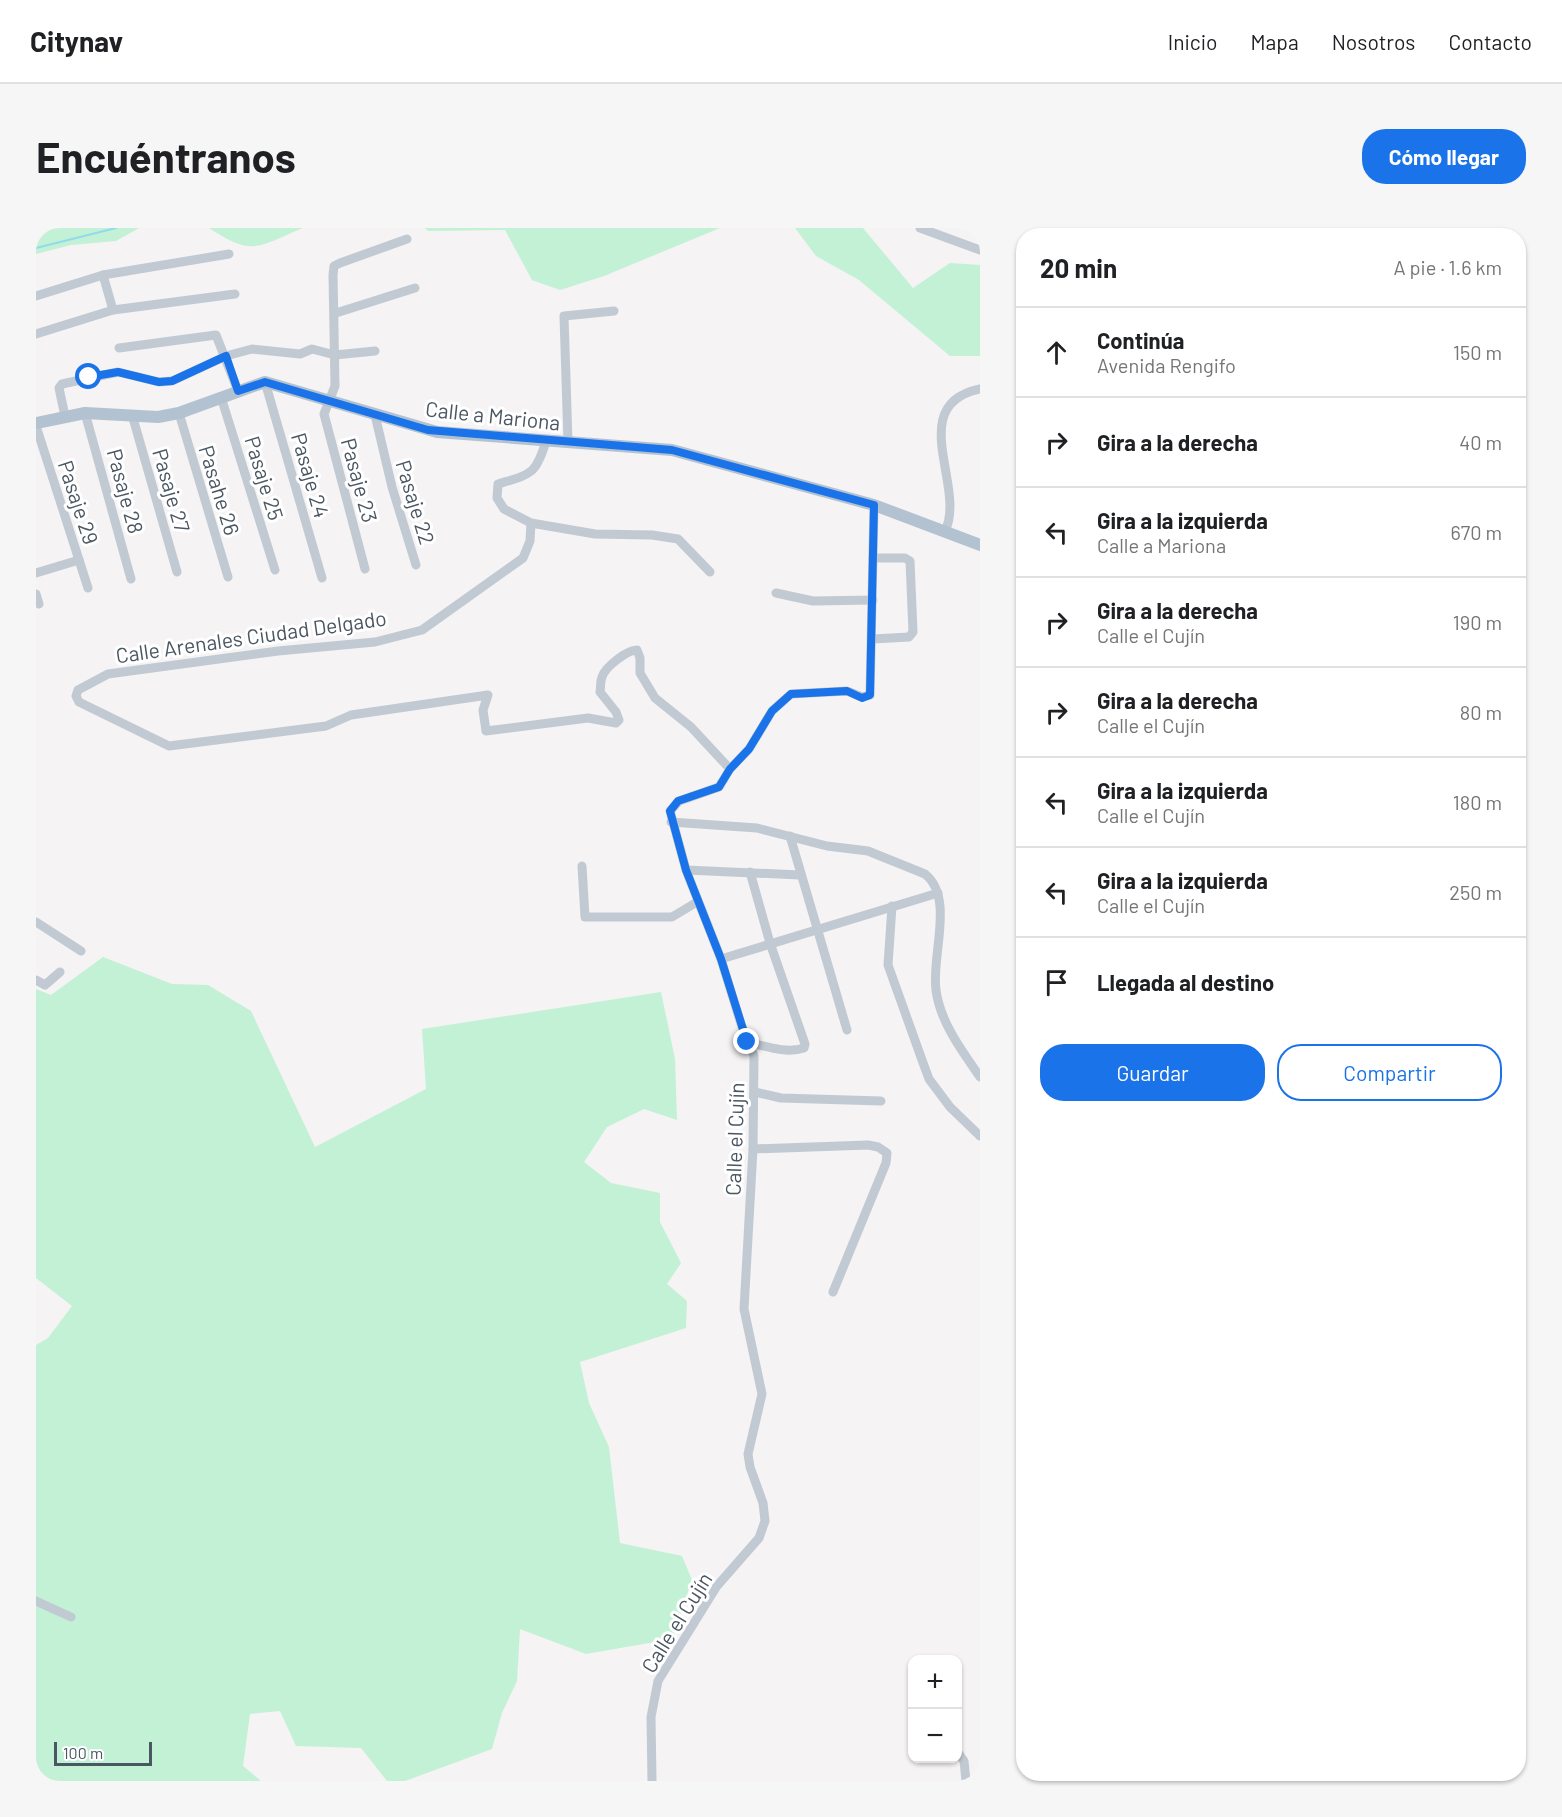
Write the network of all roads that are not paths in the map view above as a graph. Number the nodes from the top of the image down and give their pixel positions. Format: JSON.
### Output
{"nodes":[{"id":1,"x":920,"y":228,"type":"edge"},
{"id":2,"x":407,"y":239,"type":"dead end"},
{"id":3,"x":980,"y":250,"type":"edge"},
{"id":4,"x":229,"y":255,"type":"dead end"},
{"id":5,"x":103,"y":275,"type":"junction"},
{"id":6,"x":415,"y":288,"type":"dead end"},
{"id":7,"x":235,"y":294,"type":"dead end"},
{"id":8,"x":36,"y":296,"type":"edge"},
{"id":9,"x":113,"y":310,"type":"junction"},
{"id":10,"x":614,"y":312,"type":"dead end"},
{"id":11,"x":336,"y":313,"type":"junction"},
{"id":12,"x":36,"y":334,"type":"edge"},
{"id":13,"x":119,"y":348,"type":"dead end"},
{"id":14,"x":375,"y":351,"type":"dead end"},
{"id":15,"x":226,"y":356,"type":"junction"},
{"id":16,"x":335,"y":356,"type":"junction"},
{"id":17,"x":265,"y":382,"type":"junction"},
{"id":18,"x":980,"y":389,"type":"edge"},
{"id":19,"x":238,"y":391,"type":"junction"},
{"id":20,"x":221,"y":397,"type":"junction"},
{"id":21,"x":330,"y":402,"type":"junction"},
{"id":22,"x":86,"y":413,"type":"junction"},
{"id":23,"x":179,"y":413,"type":"junction"},
{"id":24,"x":375,"y":415,"type":"junction"},
{"id":25,"x":65,"y":416,"type":"junction"},
{"id":26,"x":133,"y":418,"type":"junction"},
{"id":27,"x":36,"y":425,"type":"edge"},
{"id":28,"x":546,"y":441,"type":"junction"},
{"id":29,"x":568,"y":442,"type":"junction"},
{"id":30,"x":874,"y":505,"type":"junction"},
{"id":31,"x":531,"y":523,"type":"junction"},
{"id":32,"x":945,"y":531,"type":"junction"},
{"id":33,"x":980,"y":545,"type":"edge"},
{"id":34,"x":873,"y":558,"type":"junction"},
{"id":35,"x":79,"y":560,"type":"junction"},
{"id":36,"x":416,"y":565,"type":"dead end"},
{"id":37,"x":365,"y":569,"type":"dead end"},
{"id":38,"x":275,"y":570,"type":"dead end"},
{"id":39,"x":177,"y":572,"type":"dead end"},
{"id":40,"x":710,"y":572,"type":"dead end"},
{"id":41,"x":36,"y":573,"type":"edge"},
{"id":42,"x":228,"y":577,"type":"dead end"},
{"id":43,"x":322,"y":578,"type":"dead end"},
{"id":44,"x":131,"y":579,"type":"dead end"},
{"id":45,"x":88,"y":588,"type":"dead end"},
{"id":46,"x":776,"y":593,"type":"dead end"},
{"id":47,"x":873,"y":600,"type":"junction"},
{"id":48,"x":873,"y":639,"type":"junction"},
{"id":49,"x":730,"y":769,"type":"junction"},
{"id":50,"x":671,"y":822,"type":"junction"},
{"id":51,"x":790,"y":836,"type":"junction"},
{"id":52,"x":582,"y":866,"type":"dead end"},
{"id":53,"x":686,"y":870,"type":"junction"},
{"id":54,"x":750,"y":872,"type":"junction"},
{"id":55,"x":800,"y":875,"type":"junction"},
{"id":56,"x":938,"y":893,"type":"junction"},
{"id":57,"x":698,"y":902,"type":"junction"},
{"id":58,"x":892,"y":906,"type":"junction"},
{"id":59,"x":36,"y":922,"type":"edge"},
{"id":60,"x":817,"y":930,"type":"junction"},
{"id":61,"x":770,"y":943,"type":"junction"},
{"id":62,"x":81,"y":951,"type":"dead end"},
{"id":63,"x":721,"y":959,"type":"junction"},
{"id":64,"x":60,"y":972,"type":"dead end"},
{"id":65,"x":36,"y":980,"type":"edge"},
{"id":66,"x":847,"y":1030,"type":"dead end"},
{"id":67,"x":747,"y":1042,"type":"junction"},
{"id":68,"x":980,"y":1077,"type":"edge"},
{"id":69,"x":755,"y":1092,"type":"junction"},
{"id":70,"x":881,"y":1101,"type":"dead end"},
{"id":71,"x":980,"y":1137,"type":"edge"},
{"id":72,"x":753,"y":1149,"type":"junction"},
{"id":73,"x":833,"y":1293,"type":"dead end"},
{"id":74,"x":36,"y":1601,"type":"edge"},
{"id":75,"x":70,"y":1617,"type":"dead end"},
{"id":76,"x":962,"y":1758,"type":"edge"},
{"id":77,"x":652,"y":1781,"type":"edge"},
{"id":78,"x":966,"y":1781,"type":"edge"}],
"edges":[{"from":1,"to":3,"type":"street"},
{"from":2,"to":11,"type":"street","name":"Pasaje 23"},
{"from":4,"to":5,"type":"street"},
{"from":5,"to":8,"type":"street"},
{"from":5,"to":9,"type":"street"},
{"from":6,"to":11,"type":"street"},
{"from":7,"to":9,"type":"street"},
{"from":9,"to":12,"type":"street"},
{"from":10,"to":29,"type":"street"},
{"from":11,"to":16,"type":"street","name":"Pasaje 23"},
{"from":13,"to":15,"type":"street"},
{"from":14,"to":16,"type":"street"},
{"from":15,"to":16,"type":"street"},
{"from":15,"to":19,"type":"street"},
{"from":15,"to":25,"type":"street"},
{"from":16,"to":21,"type":"street","name":"Pasaje 23"},
{"from":17,"to":19,"type":"main road"},
{"from":17,"to":21,"type":"main road","name":"Calle a Mariona"},
{"from":17,"to":43,"type":"street","name":"Pasaje 24"},
{"from":18,"to":32,"type":"street"},
{"from":19,"to":20,"type":"main road"},
{"from":20,"to":23,"type":"main road"},
{"from":20,"to":38,"type":"street","name":"Pasaje 25"},
{"from":21,"to":24,"type":"main road","name":"Calle a Mariona"},
{"from":21,"to":37,"type":"street","name":"Pasaje 23"},
{"from":22,"to":25,"type":"main road"},
{"from":22,"to":26,"type":"main road"},
{"from":22,"to":44,"type":"street","name":"Pasaje 28"},
{"from":23,"to":26,"type":"main road"},
{"from":23,"to":42,"type":"street","name":"Pasahe 26"},
{"from":24,"to":28,"type":"main road","name":"Calle a Mariona"},
{"from":24,"to":36,"type":"street","name":"Pasaje 22"},
{"from":25,"to":27,"type":"main road"},
{"from":26,"to":39,"type":"street","name":"Pasaje 27"},
{"from":27,"to":35,"type":"street","name":"Pasaje 29"},
{"from":28,"to":29,"type":"main road","name":"Calle a Mariona"},
{"from":28,"to":31,"type":"street"},
{"from":29,"to":30,"type":"main road","name":"Calle a Mariona"},
{"from":30,"to":32,"type":"main road","name":"Calle a Mariona"},
{"from":30,"to":34,"type":"street"},
{"from":31,"to":40,"type":"street"},
{"from":31,"to":49,"type":"street","name":"Calle Arenales Ciudad Delgado"},
{"from":32,"to":33,"type":"main road","name":"Calle a Mariona"},
{"from":34,"to":47,"type":"street"},
{"from":34,"to":48,"type":"street"},
{"from":35,"to":41,"type":"street"},
{"from":35,"to":45,"type":"street","name":"Pasaje 29"},
{"from":46,"to":47,"type":"street"},
{"from":47,"to":48,"type":"street"},
{"from":48,"to":49,"type":"street"},
{"from":49,"to":50,"type":"street"},
{"from":50,"to":51,"type":"street"},
{"from":50,"to":53,"type":"street","name":"Calle el Cujín"},
{"from":51,"to":55,"type":"street"},
{"from":51,"to":56,"type":"street"},
{"from":52,"to":57,"type":"street"},
{"from":53,"to":54,"type":"street"},
{"from":53,"to":57,"type":"street","name":"Calle el Cujín"},
{"from":54,"to":55,"type":"street"},
{"from":54,"to":61,"type":"street"},
{"from":55,"to":60,"type":"street"},
{"from":56,"to":58,"type":"street"},
{"from":56,"to":68,"type":"street"},
{"from":57,"to":63,"type":"street","name":"Calle el Cujín"},
{"from":58,"to":60,"type":"street"},
{"from":58,"to":71,"type":"street"},
{"from":59,"to":62,"type":"street"},
{"from":60,"to":61,"type":"street"},
{"from":60,"to":66,"type":"street"},
{"from":61,"to":63,"type":"street"},
{"from":61,"to":67,"type":"street"},
{"from":63,"to":67,"type":"street","name":"Calle el Cujín"},
{"from":64,"to":65,"type":"street"},
{"from":67,"to":69,"type":"street","name":"Calle el Cujín"},
{"from":69,"to":70,"type":"street"},
{"from":69,"to":72,"type":"street","name":"Calle el Cujín"},
{"from":72,"to":73,"type":"street"},
{"from":72,"to":77,"type":"street","name":"Calle el Cujín"},
{"from":74,"to":75,"type":"street"},
{"from":76,"to":78,"type":"street"}]}
